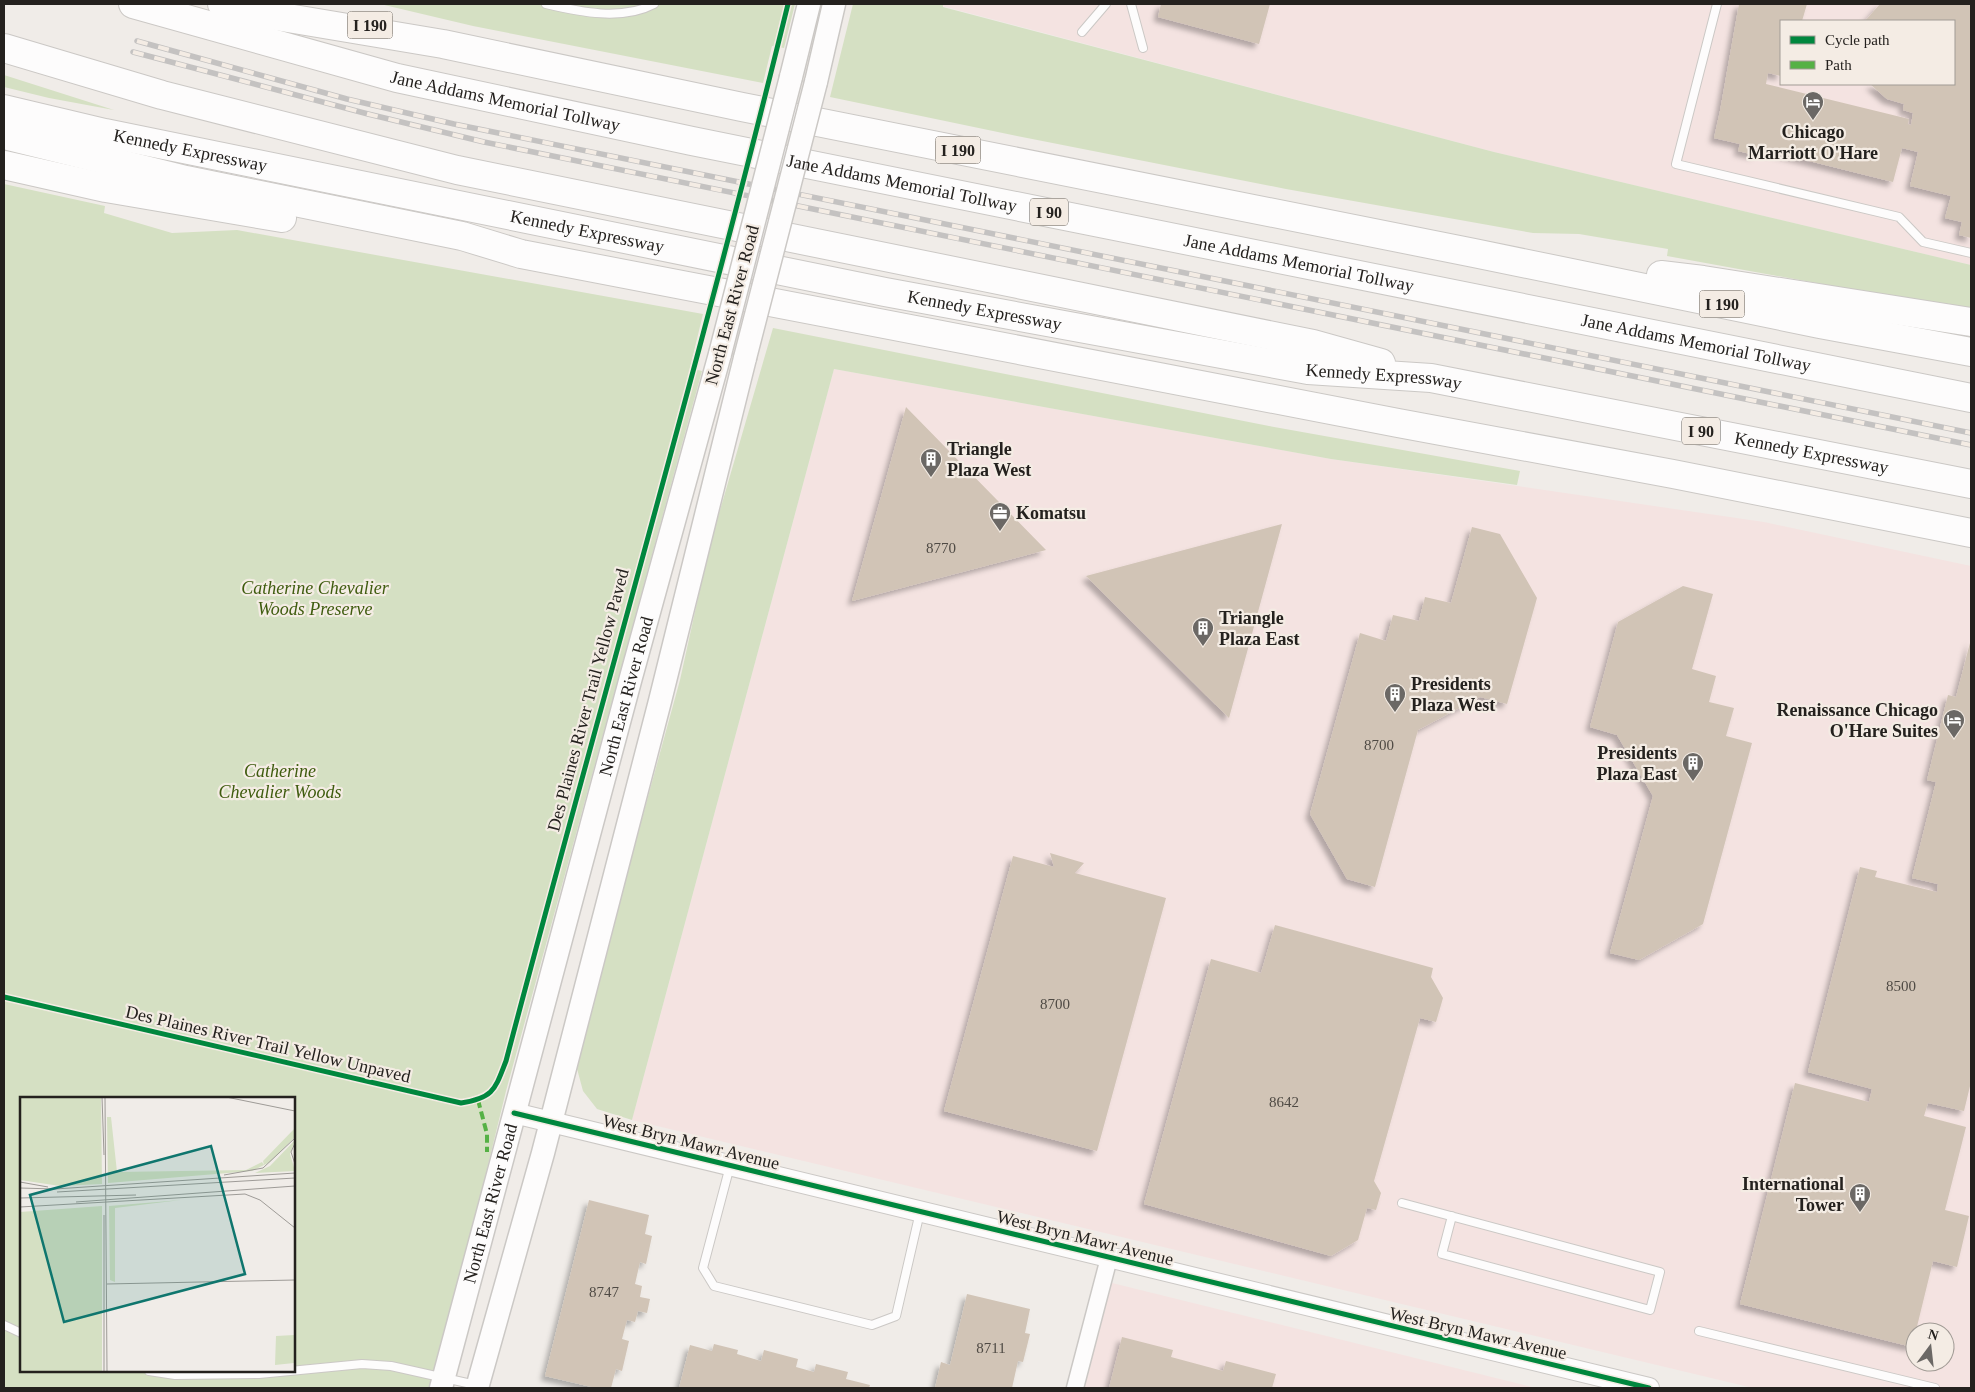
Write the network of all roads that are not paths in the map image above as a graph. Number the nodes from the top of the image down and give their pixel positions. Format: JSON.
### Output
{"nodes":[{"id":1,"x":133,"y":4,"type":"edge"},
{"id":2,"x":222,"y":4,"type":"edge"},
{"id":3,"x":298,"y":4,"type":"edge"},
{"id":4,"x":546,"y":4,"type":"edge"},
{"id":5,"x":654,"y":4,"type":"edge"},
{"id":6,"x":808,"y":4,"type":"edge"},
{"id":7,"x":834,"y":4,"type":"edge"},
{"id":8,"x":1106,"y":4,"type":"edge"},
{"id":9,"x":1717,"y":4,"type":"edge"},
{"id":10,"x":1132,"y":6,"type":"edge"},
{"id":11,"x":1082,"y":32,"type":"dead end"},
{"id":12,"x":442,"y":44,"type":"junction"},
{"id":13,"x":4,"y":48,"type":"edge"},
{"id":14,"x":1142,"y":48,"type":"dead end"},
{"id":15,"x":4,"y":109,"type":"edge"},
{"id":16,"x":4,"y":135,"type":"edge"},
{"id":17,"x":4,"y":165,"type":"edge"},
{"id":18,"x":1474,"y":253,"type":"junction"},
{"id":19,"x":1971,"y":253,"type":"edge"},
{"id":20,"x":521,"y":254,"type":"junction"},
{"id":21,"x":1971,"y":322,"type":"edge"},
{"id":22,"x":1971,"y":352,"type":"edge"},
{"id":23,"x":1431,"y":378,"type":"junction"},
{"id":24,"x":1971,"y":398,"type":"edge"},
{"id":25,"x":1971,"y":484,"type":"edge"},
{"id":26,"x":1971,"y":533,"type":"edge"},
{"id":27,"x":514,"y":1113,"type":"junction"},
{"id":28,"x":551,"y":1122,"type":"junction"},
{"id":29,"x":730,"y":1166,"type":"junction"},
{"id":30,"x":1402,"y":1204,"type":"dead end"},
{"id":31,"x":920,"y":1212,"type":"junction"},
{"id":32,"x":1452,"y":1216,"type":"junction"},
{"id":33,"x":1110,"y":1258,"type":"junction"},
{"id":34,"x":4,"y":1325,"type":"edge"},
{"id":35,"x":1699,"y":1331,"type":"dead end"},
{"id":36,"x":20,"y":1333,"type":"edge"},
{"id":37,"x":295,"y":1371,"type":"edge"},
{"id":38,"x":155,"y":1372,"type":"edge"},
{"id":39,"x":280,"y":1372,"type":"edge"},
{"id":40,"x":442,"y":1383,"type":"edge"},
{"id":41,"x":477,"y":1387,"type":"edge"},
{"id":42,"x":1075,"y":1388,"type":"edge"},
{"id":43,"x":1650,"y":1388,"type":"edge"},
{"id":44,"x":1936,"y":1388,"type":"edge"}],
"edges":[{"from":1,"to":24,"type":"highway","name":"Jane Addams Memorial Tollway","number":"I 90"},
{"from":2,"to":12,"type":"highway"},
{"from":3,"to":12,"type":"highway","number":"I 190"},
{"from":4,"to":5,"type":"lane"},
{"from":6,"to":27,"type":"main road","name":"North East River Road","bridge":true},
{"from":7,"to":28,"type":"main road","name":"North East River Road","bridge":true},
{"from":8,"to":11,"type":"lane"},
{"from":9,"to":19,"type":"lane"},
{"from":10,"to":14,"type":"lane"},
{"from":12,"to":18,"type":"highway","number":"I 190"},
{"from":13,"to":23,"type":"highway","number":"I 90"},
{"from":15,"to":23,"type":"highway","name":"Kennedy Expressway"},
{"from":16,"to":20,"type":"highway"},
{"from":17,"to":20,"type":"highway"},
{"from":18,"to":21,"type":"highway"},
{"from":18,"to":22,"type":"highway","number":"I 190"},
{"from":20,"to":26,"type":"highway"},
{"from":23,"to":25,"type":"highway","name":"Kennedy Expressway","number":"I 90"},
{"from":27,"to":28,"type":"street","name":"West Bryn Mawr Avenue"},
{"from":27,"to":40,"type":"main road","name":"North East River Road"},
{"from":28,"to":29,"type":"street","name":"West Bryn Mawr Avenue"},
{"from":28,"to":41,"type":"main road","name":"North East River Road"},
{"from":29,"to":31,"type":"street","name":"West Bryn Mawr Avenue"},
{"from":29,"to":31,"type":"lane"},
{"from":30,"to":32,"type":"lane"},
{"from":31,"to":33,"type":"street","name":"West Bryn Mawr Avenue"},
{"from":32,"to":32,"type":"lane"},
{"from":33,"to":42,"type":"street"},
{"from":33,"to":43,"type":"street","name":"West Bryn Mawr Avenue"},
{"from":34,"to":36,"type":"lane"},
{"from":35,"to":44,"type":"lane"},
{"from":37,"to":40,"type":"lane"},
{"from":38,"to":39,"type":"lane"},
{"from":40,"to":41,"type":"lane"}]}
